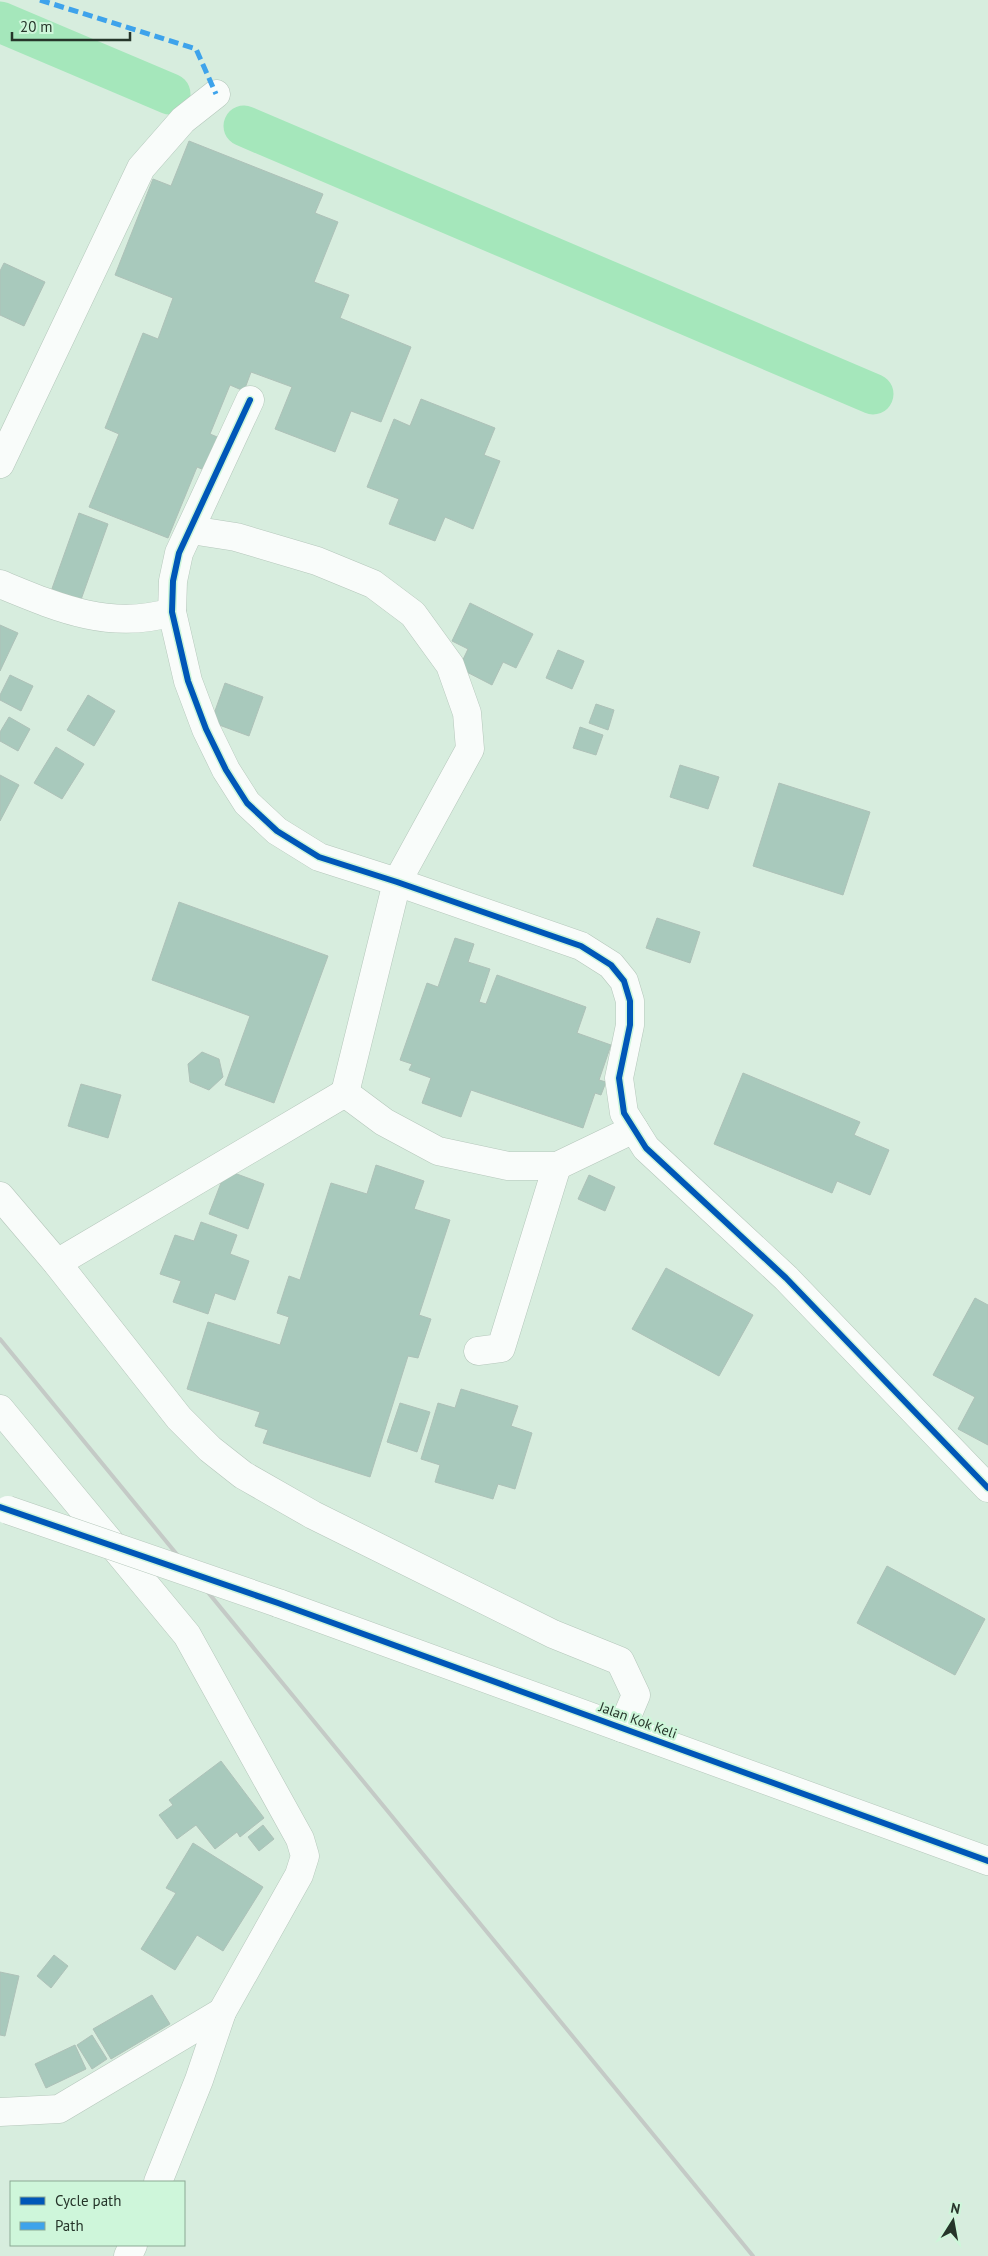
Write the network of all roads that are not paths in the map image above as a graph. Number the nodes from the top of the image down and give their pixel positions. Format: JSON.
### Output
{"nodes":[{"id":1,"x":216,"y":94,"type":"dead end"},
{"id":2,"x":250,"y":400,"type":"dead end"},
{"id":3,"x":0,"y":464,"type":"edge"},
{"id":4,"x":191,"y":530,"type":"junction"},
{"id":5,"x":0,"y":584,"type":"edge"},
{"id":6,"x":172,"y":612,"type":"junction"},
{"id":7,"x":397,"y":882,"type":"junction"},
{"id":8,"x":345,"y":1093,"type":"junction"},
{"id":9,"x":634,"y":1129,"type":"junction"},
{"id":10,"x":557,"y":1166,"type":"junction"},
{"id":11,"x":0,"y":1196,"type":"edge"},
{"id":12,"x":57,"y":1264,"type":"junction"},
{"id":13,"x":478,"y":1351,"type":"dead end"},
{"id":14,"x":0,"y":1408,"type":"edge"},
{"id":15,"x":988,"y":1488,"type":"edge"},
{"id":16,"x":4,"y":1508,"type":"edge"},
{"id":17,"x":622,"y":1728,"type":"junction"},
{"id":18,"x":988,"y":1861,"type":"edge"},
{"id":19,"x":222,"y":2012,"type":"junction"},
{"id":20,"x":0,"y":2112,"type":"edge"},
{"id":21,"x":158,"y":2181,"type":"edge"}],
"edges":[{"from":1,"to":3,"type":"street"},
{"from":2,"to":4,"type":"street"},
{"from":4,"to":6,"type":"street"},
{"from":4,"to":7,"type":"street"},
{"from":5,"to":6,"type":"street"},
{"from":6,"to":7,"type":"street"},
{"from":7,"to":8,"type":"street"},
{"from":7,"to":9,"type":"street"},
{"from":8,"to":10,"type":"street"},
{"from":8,"to":12,"type":"street"},
{"from":9,"to":10,"type":"street"},
{"from":9,"to":15,"type":"street"},
{"from":10,"to":13,"type":"street"},
{"from":11,"to":12,"type":"street"},
{"from":12,"to":17,"type":"street"},
{"from":14,"to":19,"type":"street"},
{"from":16,"to":17,"type":"street","name":"Jalan Kok Keli","bridge":true},
{"from":17,"to":18,"type":"street","name":"Jalan Kok Keli"},
{"from":19,"to":20,"type":"street"},
{"from":19,"to":21,"type":"street"}]}
